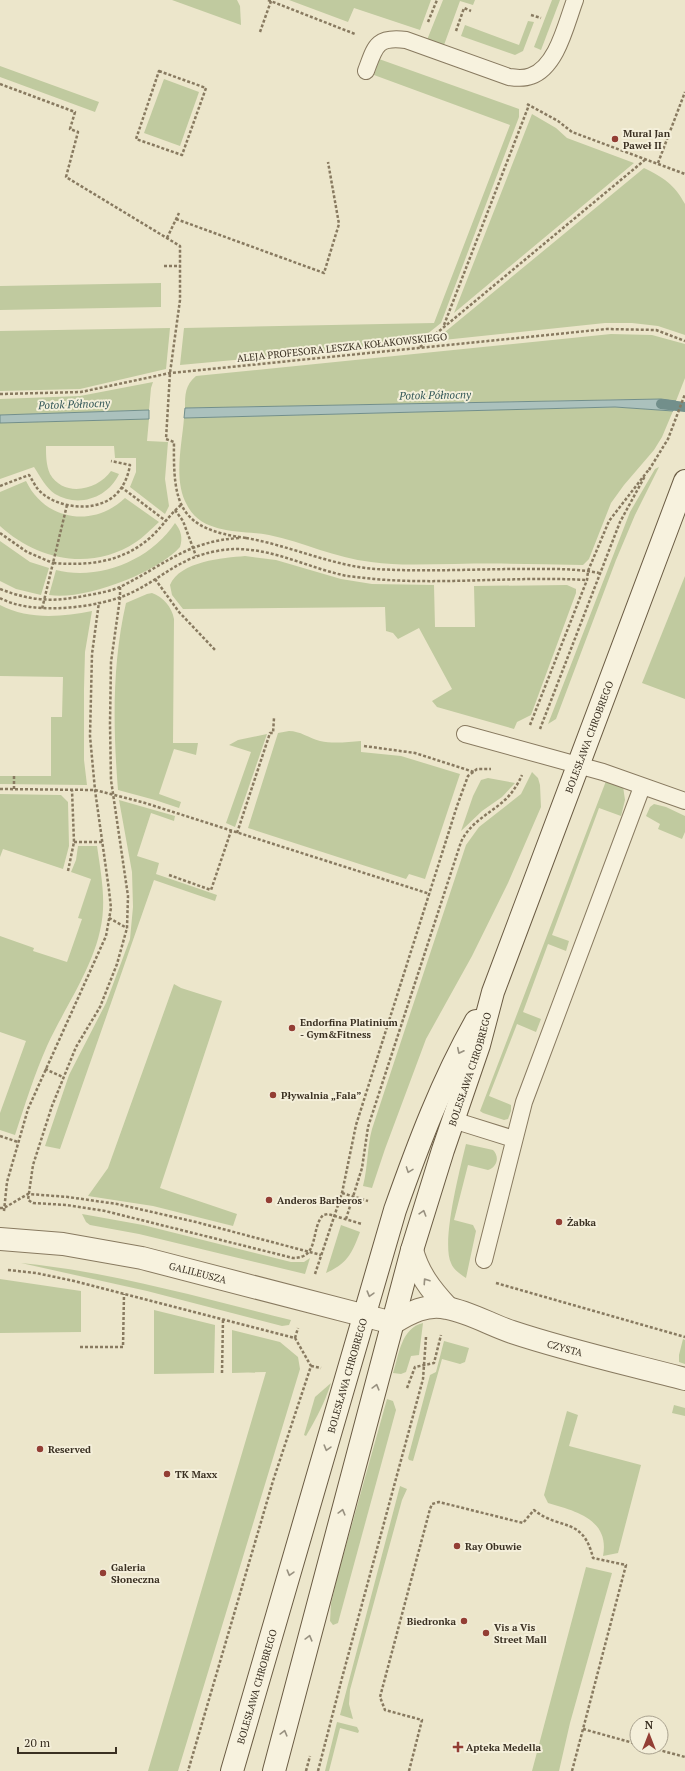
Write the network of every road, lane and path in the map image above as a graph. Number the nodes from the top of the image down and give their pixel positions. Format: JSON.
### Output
{"nodes":[{"id":1,"x":575,"y":0,"type":"edge"},
{"id":2,"x":270,"y":1,"type":"edge"},
{"id":3,"x":471,"y":11,"type":"dead end"},
{"id":4,"x":531,"y":15,"type":"dead end"},
{"id":5,"x":541,"y":18,"type":"dead end"},
{"id":6,"x":260,"y":32,"type":"dead end"},
{"id":7,"x":378,"y":44,"type":"junction"},
{"id":8,"x":448,"y":55,"type":"junction"},
{"id":9,"x":160,"y":71,"type":"joint"},
{"id":10,"x":366,"y":71,"type":"dead end"},
{"id":11,"x":0,"y":84,"type":"edge"},
{"id":12,"x":685,"y":92,"type":"edge"},
{"id":13,"x":522,"y":102,"type":"dead end"},
{"id":14,"x":529,"y":105,"type":"junction"},
{"id":15,"x":646,"y":159,"type":"junction"},
{"id":16,"x":328,"y":162,"type":"dead end"},
{"id":17,"x":658,"y":163,"type":"junction"},
{"id":18,"x":685,"y":174,"type":"edge"},
{"id":19,"x":179,"y":213,"type":"dead end"},
{"id":20,"x":176,"y":219,"type":"junction"},
{"id":21,"x":167,"y":238,"type":"junction"},
{"id":22,"x":164,"y":266,"type":"dead end"},
{"id":23,"x":180,"y":266,"type":"junction"},
{"id":24,"x":444,"y":326,"type":"junction"},
{"id":25,"x":685,"y":341,"type":"edge"},
{"id":26,"x":420,"y":348,"type":"junction"},
{"id":27,"x":170,"y":373,"type":"junction"},
{"id":28,"x":0,"y":394,"type":"edge"},
{"id":29,"x":685,"y":394,"type":"edge"},
{"id":30,"x":110,"y":461,"type":"dead end"},
{"id":31,"x":650,"y":468,"type":"junction"},
{"id":32,"x":685,"y":481,"type":"edge"},
{"id":33,"x":0,"y":486,"type":"edge"},
{"id":34,"x":121,"y":487,"type":"junction"},
{"id":35,"x":67,"y":505,"type":"junction"},
{"id":36,"x":181,"y":505,"type":"junction"},
{"id":37,"x":175,"y":510,"type":"junction"},
{"id":38,"x":166,"y":521,"type":"junction"},
{"id":39,"x":0,"y":533,"type":"edge"},
{"id":40,"x":246,"y":538,"type":"junction"},
{"id":41,"x":193,"y":547,"type":"junction"},
{"id":42,"x":196,"y":556,"type":"junction"},
{"id":43,"x":53,"y":563,"type":"junction"},
{"id":44,"x":588,"y":571,"type":"junction"},
{"id":45,"x":599,"y":573,"type":"junction"},
{"id":46,"x":155,"y":579,"type":"junction"},
{"id":47,"x":587,"y":580,"type":"junction"},
{"id":48,"x":0,"y":588,"type":"edge"},
{"id":49,"x":120,"y":588,"type":"junction"},
{"id":50,"x":0,"y":598,"type":"edge"},
{"id":51,"x":120,"y":598,"type":"junction"},
{"id":52,"x":44,"y":599,"type":"junction"},
{"id":53,"x":99,"y":602,"type":"junction"},
{"id":54,"x":42,"y":609,"type":"junction"},
{"id":55,"x":216,"y":650,"type":"dead end"},
{"id":56,"x":274,"y":718,"type":"dead end"},
{"id":57,"x":465,"y":734,"type":"dead end"},
{"id":58,"x":364,"y":746,"type":"dead end"},
{"id":59,"x":525,"y":751,"type":"junction"},
{"id":60,"x":578,"y":766,"type":"junction"},
{"id":61,"x":474,"y":772,"type":"junction"},
{"id":62,"x":14,"y":776,"type":"dead end"},
{"id":63,"x":642,"y":787,"type":"junction"},
{"id":64,"x":0,"y":789,"type":"edge"},
{"id":65,"x":14,"y":789,"type":"junction"},
{"id":66,"x":72,"y":790,"type":"junction"},
{"id":67,"x":95,"y":790,"type":"junction"},
{"id":68,"x":113,"y":795,"type":"junction"},
{"id":69,"x":685,"y":802,"type":"edge"},
{"id":70,"x":231,"y":831,"type":"junction"},
{"id":71,"x":237,"y":833,"type":"junction"},
{"id":72,"x":74,"y":842,"type":"junction"},
{"id":73,"x":104,"y":842,"type":"junction"},
{"id":74,"x":68,"y":871,"type":"dead end"},
{"id":75,"x":169,"y":875,"type":"dead end"},
{"id":76,"x":430,"y":894,"type":"junction"},
{"id":77,"x":109,"y":918,"type":"junction"},
{"id":78,"x":127,"y":928,"type":"junction"},
{"id":79,"x":493,"y":992,"type":"junction"},
{"id":80,"x":45,"y":1069,"type":"junction"},
{"id":81,"x":63,"y":1077,"type":"junction"},
{"id":82,"x":453,"y":1120,"type":"junction"},
{"id":83,"x":0,"y":1136,"type":"edge"},
{"id":84,"x":514,"y":1139,"type":"junction"},
{"id":85,"x":18,"y":1142,"type":"junction"},
{"id":86,"x":28,"y":1194,"type":"junction"},
{"id":87,"x":0,"y":1208,"type":"edge"},
{"id":88,"x":4,"y":1208,"type":"junction"},
{"id":89,"x":4,"y":1216,"type":"dead end"},
{"id":90,"x":334,"y":1216,"type":"junction"},
{"id":91,"x":346,"y":1219,"type":"junction"},
{"id":92,"x":388,"y":1232,"type":"junction"},
{"id":93,"x":0,"y":1239,"type":"edge"},
{"id":94,"x":412,"y":1250,"type":"junction"},
{"id":95,"x":310,"y":1252,"type":"junction"},
{"id":96,"x":321,"y":1255,"type":"dead end"},
{"id":97,"x":484,"y":1260,"type":"dead end"},
{"id":98,"x":7,"y":1270,"type":"dead end"},
{"id":99,"x":490,"y":1282,"type":"dead end"},
{"id":100,"x":124,"y":1294,"type":"junction"},
{"id":101,"x":440,"y":1307,"type":"junction"},
{"id":102,"x":364,"y":1316,"type":"junction"},
{"id":103,"x":223,"y":1319,"type":"junction"},
{"id":104,"x":393,"y":1323,"type":"junction"},
{"id":105,"x":685,"y":1337,"type":"edge"},
{"id":106,"x":80,"y":1347,"type":"dead end"},
{"id":107,"x":424,"y":1365,"type":"junction"},
{"id":108,"x":222,"y":1373,"type":"dead end"},
{"id":109,"x":685,"y":1379,"type":"edge"},
{"id":110,"x":405,"y":1393,"type":"dead end"},
{"id":111,"x":583,"y":1729,"type":"junction"},
{"id":112,"x":629,"y":1742,"type":"edge"},
{"id":113,"x":312,"y":1748,"type":"dead end"},
{"id":114,"x":669,"y":1753,"type":"edge"},
{"id":115,"x":685,"y":1757,"type":"edge"},
{"id":116,"x":188,"y":1771,"type":"edge"},
{"id":117,"x":232,"y":1771,"type":"edge"},
{"id":118,"x":274,"y":1771,"type":"edge"},
{"id":119,"x":306,"y":1771,"type":"edge"},
{"id":120,"x":318,"y":1771,"type":"edge"},
{"id":121,"x":409,"y":1771,"type":"edge"},
{"id":122,"x":572,"y":1771,"type":"edge"}],
"edges":[{"from":1,"to":8,"type":"lane"},
{"from":2,"to":6,"type":"path"},
{"from":2,"to":7,"type":"path"},
{"from":3,"to":8,"type":"path"},
{"from":4,"to":5,"type":"path"},
{"from":7,"to":8,"type":"lane"},
{"from":7,"to":10,"type":"lane"},
{"from":9,"to":9,"type":"path"},
{"from":11,"to":21,"type":"path"},
{"from":12,"to":17,"type":"path"},
{"from":13,"to":14,"type":"path"},
{"from":14,"to":15,"type":"path"},
{"from":14,"to":24,"type":"path"},
{"from":15,"to":17,"type":"path"},
{"from":15,"to":24,"type":"path"},
{"from":16,"to":20,"type":"path"},
{"from":17,"to":18,"type":"path"},
{"from":19,"to":20,"type":"path"},
{"from":20,"to":21,"type":"path"},
{"from":21,"to":23,"type":"path"},
{"from":22,"to":23,"type":"path"},
{"from":23,"to":27,"type":"path"},
{"from":24,"to":26,"type":"path"},
{"from":25,"to":26,"type":"path","name":"ALEJA PROFESORA LESZKA KOŁAKOWSKIEGO"},
{"from":26,"to":27,"type":"path","name":"ALEJA PROFESORA LESZKA KOŁAKOWSKIEGO"},
{"from":27,"to":28,"type":"path","name":"ALEJA PROFESORA LESZKA KOŁAKOWSKIEGO"},
{"from":27,"to":36,"type":"path"},
{"from":29,"to":31,"type":"path"},
{"from":30,"to":34,"type":"path"},
{"from":31,"to":44,"type":"path"},
{"from":31,"to":45,"type":"path"},
{"from":32,"to":60,"type":"street","name":"BOLESŁAWA CHROBREGO"},
{"from":33,"to":35,"type":"path"},
{"from":34,"to":35,"type":"path"},
{"from":34,"to":38,"type":"path"},
{"from":35,"to":43,"type":"path"},
{"from":36,"to":37,"type":"path"},
{"from":36,"to":40,"type":"path"},
{"from":37,"to":38,"type":"path"},
{"from":37,"to":41,"type":"path"},
{"from":38,"to":43,"type":"path"},
{"from":39,"to":43,"type":"path"},
{"from":40,"to":41,"type":"path"},
{"from":40,"to":44,"type":"path"},
{"from":41,"to":42,"type":"path"},
{"from":41,"to":49,"type":"path"},
{"from":42,"to":46,"type":"path"},
{"from":42,"to":47,"type":"path"},
{"from":43,"to":52,"type":"path"},
{"from":44,"to":45,"type":"path"},
{"from":44,"to":47,"type":"path"},
{"from":45,"to":59,"type":"path"},
{"from":46,"to":51,"type":"path"},
{"from":46,"to":55,"type":"path"},
{"from":47,"to":59,"type":"path"},
{"from":48,"to":52,"type":"path"},
{"from":49,"to":51,"type":"path"},
{"from":49,"to":52,"type":"path"},
{"from":50,"to":54,"type":"path"},
{"from":51,"to":53,"type":"path"},
{"from":51,"to":68,"type":"path"},
{"from":52,"to":54,"type":"path"},
{"from":53,"to":54,"type":"path"},
{"from":53,"to":67,"type":"path"},
{"from":56,"to":71,"type":"path"},
{"from":57,"to":59,"type":"lane"},
{"from":58,"to":61,"type":"path"},
{"from":59,"to":60,"type":"lane"},
{"from":59,"to":61,"type":"path"},
{"from":59,"to":91,"type":"path"},
{"from":60,"to":63,"type":"lane"},
{"from":60,"to":79,"type":"street","name":"BOLESŁAWA CHROBREGO"},
{"from":61,"to":76,"type":"path"},
{"from":62,"to":65,"type":"path"},
{"from":63,"to":69,"type":"lane"},
{"from":63,"to":84,"type":"lane"},
{"from":64,"to":65,"type":"path"},
{"from":65,"to":66,"type":"path"},
{"from":66,"to":67,"type":"path"},
{"from":66,"to":72,"type":"path"},
{"from":67,"to":68,"type":"path"},
{"from":67,"to":73,"type":"path"},
{"from":68,"to":70,"type":"path"},
{"from":68,"to":78,"type":"path"},
{"from":70,"to":71,"type":"path"},
{"from":70,"to":75,"type":"path"},
{"from":71,"to":76,"type":"path"},
{"from":72,"to":73,"type":"path"},
{"from":72,"to":74,"type":"path"},
{"from":73,"to":77,"type":"path"},
{"from":76,"to":90,"type":"path"},
{"from":77,"to":78,"type":"path"},
{"from":77,"to":80,"type":"path"},
{"from":78,"to":81,"type":"path"},
{"from":79,"to":82,"type":"street","name":"BOLESŁAWA CHROBREGO"},
{"from":79,"to":92,"type":"street","name":"BOLESŁAWA CHROBREGO","one_way":true},
{"from":80,"to":81,"type":"path"},
{"from":80,"to":85,"type":"path"},
{"from":81,"to":86,"type":"path"},
{"from":82,"to":84,"type":"lane"},
{"from":94,"to":82,"type":"street","name":"BOLESŁAWA CHROBREGO","one_way":true},
{"from":83,"to":85,"type":"path"},
{"from":84,"to":97,"type":"lane"},
{"from":85,"to":88,"type":"path"},
{"from":86,"to":88,"type":"path"},
{"from":86,"to":95,"type":"path"},
{"from":86,"to":95,"type":"path"},
{"from":87,"to":88,"type":"path"},
{"from":88,"to":89,"type":"path"},
{"from":90,"to":91,"type":"path"},
{"from":90,"to":95,"type":"path"},
{"from":91,"to":92,"type":"path"},
{"from":92,"to":102,"type":"street","name":"BOLESŁAWA CHROBREGO","one_way":true},
{"from":93,"to":102,"type":"street","name":"GALILEUSZA"},
{"from":101,"to":94,"type":"street","name":"CZYSTA","one_way":true},
{"from":94,"to":104,"type":"street","name":"BOLESŁAWA CHROBREGO"},
{"from":95,"to":96,"type":"path"},
{"from":98,"to":100,"type":"path"},
{"from":99,"to":105,"type":"path"},
{"from":100,"to":103,"type":"path"},
{"from":100,"to":106,"type":"path"},
{"from":101,"to":104,"type":"street"},
{"from":101,"to":107,"type":"path"},
{"from":101,"to":107,"type":"path"},
{"from":101,"to":109,"type":"street","name":"CZYSTA"},
{"from":102,"to":104,"type":"street","name":"GALILEUSZA"},
{"from":102,"to":117,"type":"street","name":"BOLESŁAWA CHROBREGO","one_way":true},
{"from":103,"to":108,"type":"path"},
{"from":103,"to":116,"type":"path"},
{"from":118,"to":104,"type":"street","name":"BOLESŁAWA CHROBREGO","one_way":true},
{"from":107,"to":110,"type":"path"},
{"from":107,"to":120,"type":"path"},
{"from":111,"to":112,"type":"path"},
{"from":111,"to":121,"type":"path"},
{"from":111,"to":122,"type":"path"},
{"from":113,"to":119,"type":"path"},
{"from":114,"to":115,"type":"path"}]}
